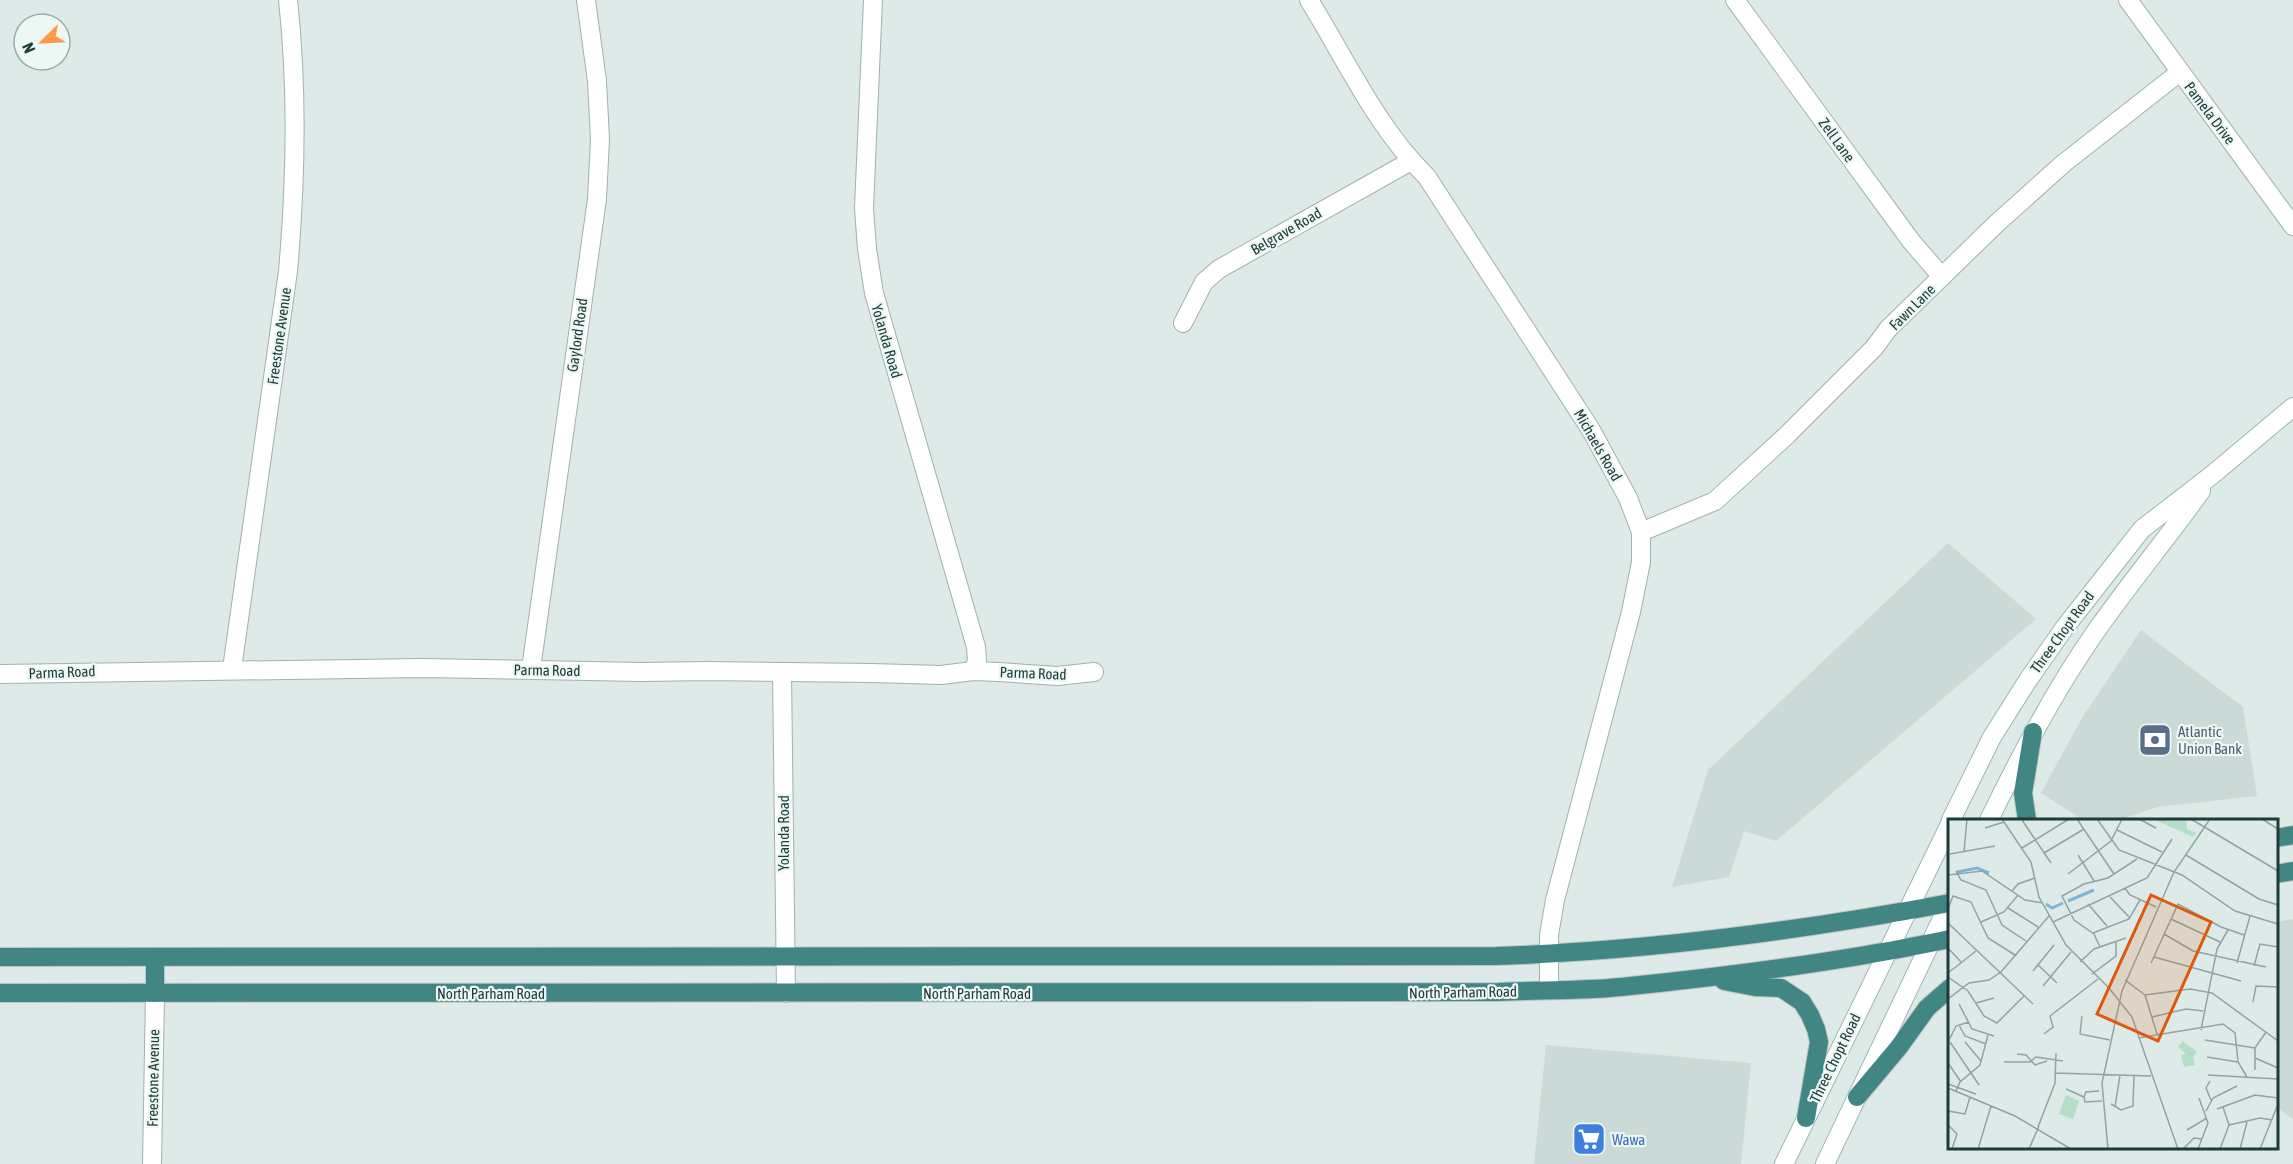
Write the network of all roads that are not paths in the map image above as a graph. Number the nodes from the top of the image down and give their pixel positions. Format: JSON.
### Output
{"nodes":[{"id":1,"x":288,"y":0,"type":"edge"},
{"id":2,"x":586,"y":0,"type":"edge"},
{"id":3,"x":873,"y":0,"type":"edge"},
{"id":4,"x":1310,"y":0,"type":"edge"},
{"id":5,"x":1735,"y":0,"type":"edge"},
{"id":6,"x":2128,"y":0,"type":"edge"},
{"id":7,"x":2181,"y":72,"type":"junction"},
{"id":8,"x":1411,"y":161,"type":"junction"},
{"id":9,"x":2293,"y":225,"type":"edge"},
{"id":10,"x":1942,"y":277,"type":"junction"},
{"id":11,"x":1183,"y":323,"type":"dead end"},
{"id":12,"x":2293,"y":407,"type":"edge"},
{"id":13,"x":2212,"y":475,"type":"junction"},
{"id":14,"x":1641,"y":532,"type":"junction"},
{"id":15,"x":232,"y":669,"type":"junction"},
{"id":16,"x":531,"y":669,"type":"junction"},
{"id":17,"x":974,"y":672,"type":"junction"},
{"id":18,"x":1094,"y":672,"type":"dead end"},
{"id":19,"x":782,"y":673,"type":"junction"},
{"id":20,"x":0,"y":674,"type":"edge"},
{"id":21,"x":2033,"y":732,"type":"junction"},
{"id":22,"x":1952,"y":819,"type":"edge"},
{"id":23,"x":1990,"y":819,"type":"edge"},
{"id":24,"x":2027,"y":819,"type":"edge"},
{"id":25,"x":1948,"y":826,"type":"edge"},
{"id":26,"x":2293,"y":835,"type":"edge"},
{"id":27,"x":2278,"y":838,"type":"edge"},
{"id":28,"x":2293,"y":871,"type":"edge"},
{"id":29,"x":2278,"y":874,"type":"edge"},
{"id":30,"x":1948,"y":903,"type":"edge"},
{"id":31,"x":1948,"y":905,"type":"edge"},
{"id":32,"x":1906,"y":911,"type":"junction"},
{"id":33,"x":1948,"y":939,"type":"edge"},
{"id":34,"x":1931,"y":943,"type":"junction"},
{"id":35,"x":1886,"y":951,"type":"junction"},
{"id":36,"x":1549,"y":954,"type":"junction"},
{"id":37,"x":785,"y":956,"type":"junction"},
{"id":38,"x":0,"y":957,"type":"edge"},
{"id":39,"x":155,"y":958,"type":"junction"},
{"id":40,"x":1704,"y":978,"type":"junction"},
{"id":41,"x":1548,"y":990,"type":"junction"},
{"id":42,"x":1948,"y":990,"type":"edge"},
{"id":43,"x":0,"y":993,"type":"edge"},
{"id":44,"x":155,"y":993,"type":"junction"},
{"id":45,"x":786,"y":993,"type":"junction"},
{"id":46,"x":1857,"y":1097,"type":"junction"},
{"id":47,"x":1806,"y":1118,"type":"junction"},
{"id":48,"x":152,"y":1164,"type":"edge"},
{"id":49,"x":1784,"y":1164,"type":"edge"},
{"id":50,"x":1824,"y":1164,"type":"edge"}],
"edges":[{"from":1,"to":15,"type":"street","name":"Freestone Avenue"},
{"from":2,"to":16,"type":"street","name":"Gaylord Road"},
{"from":3,"to":17,"type":"street","name":"Yolanda Road"},
{"from":4,"to":8,"type":"street","name":"Michaels Road"},
{"from":5,"to":10,"type":"street","name":"Zell Lane"},
{"from":6,"to":7,"type":"street","name":"Pamela Drive"},
{"from":7,"to":9,"type":"street","name":"Pamela Drive"},
{"from":7,"to":10,"type":"street","name":"Fawn Lane"},
{"from":8,"to":11,"type":"street","name":"Belgrave Road"},
{"from":8,"to":14,"type":"street","name":"Michaels Road"},
{"from":10,"to":14,"type":"street","name":"Fawn Lane"},
{"from":12,"to":13,"type":"street","name":"Three Chopt Road"},
{"from":13,"to":21,"type":"street","name":"Three Chopt Road"},
{"from":13,"to":22,"type":"street","name":"Three Chopt Road"},
{"from":14,"to":36,"type":"street","name":"Michaels Road"},
{"from":15,"to":16,"type":"street","name":"Parma Road"},
{"from":15,"to":20,"type":"street","name":"Parma Road"},
{"from":16,"to":19,"type":"street","name":"Parma Road"},
{"from":17,"to":18,"type":"street","name":"Parma Road"},
{"from":17,"to":19,"type":"street","name":"Parma Road"},
{"from":19,"to":37,"type":"street","name":"Yolanda Road"},
{"from":21,"to":23,"type":"street","name":"Three Chopt Road"},
{"from":21,"to":24,"type":"highway"},
{"from":25,"to":32,"type":"street","name":"Three Chopt Road"},
{"from":26,"to":27,"type":"highway"},
{"from":28,"to":29,"type":"highway"},
{"from":30,"to":32,"type":"highway"},
{"from":31,"to":34,"type":"street"},
{"from":32,"to":35,"type":"street","name":"Three Chopt Road"},
{"from":32,"to":36,"type":"highway"},
{"from":33,"to":34,"type":"highway","name":"North Parham Road"},
{"from":34,"to":35,"type":"highway","name":"North Parham Road"},
{"from":34,"to":46,"type":"street"},
{"from":35,"to":40,"type":"highway","name":"North Parham Road"},
{"from":35,"to":47,"type":"street","name":"Three Chopt Road"},
{"from":36,"to":37,"type":"highway"},
{"from":36,"to":41,"type":"street","name":"Michaels Road"},
{"from":37,"to":39,"type":"highway"},
{"from":37,"to":45,"type":"street","name":"Yolanda Road"},
{"from":38,"to":39,"type":"highway"},
{"from":39,"to":44,"type":"highway"},
{"from":40,"to":41,"type":"highway","name":"North Parham Road"},
{"from":40,"to":47,"type":"highway"},
{"from":41,"to":45,"type":"highway","name":"North Parham Road"},
{"from":42,"to":46,"type":"highway"},
{"from":43,"to":44,"type":"highway","name":"North Parham Road"},
{"from":44,"to":45,"type":"highway","name":"North Parham Road"},
{"from":44,"to":48,"type":"street","name":"Freestone Avenue"},
{"from":46,"to":50,"type":"street"},
{"from":47,"to":49,"type":"street","name":"Three Chopt Road"}]}
